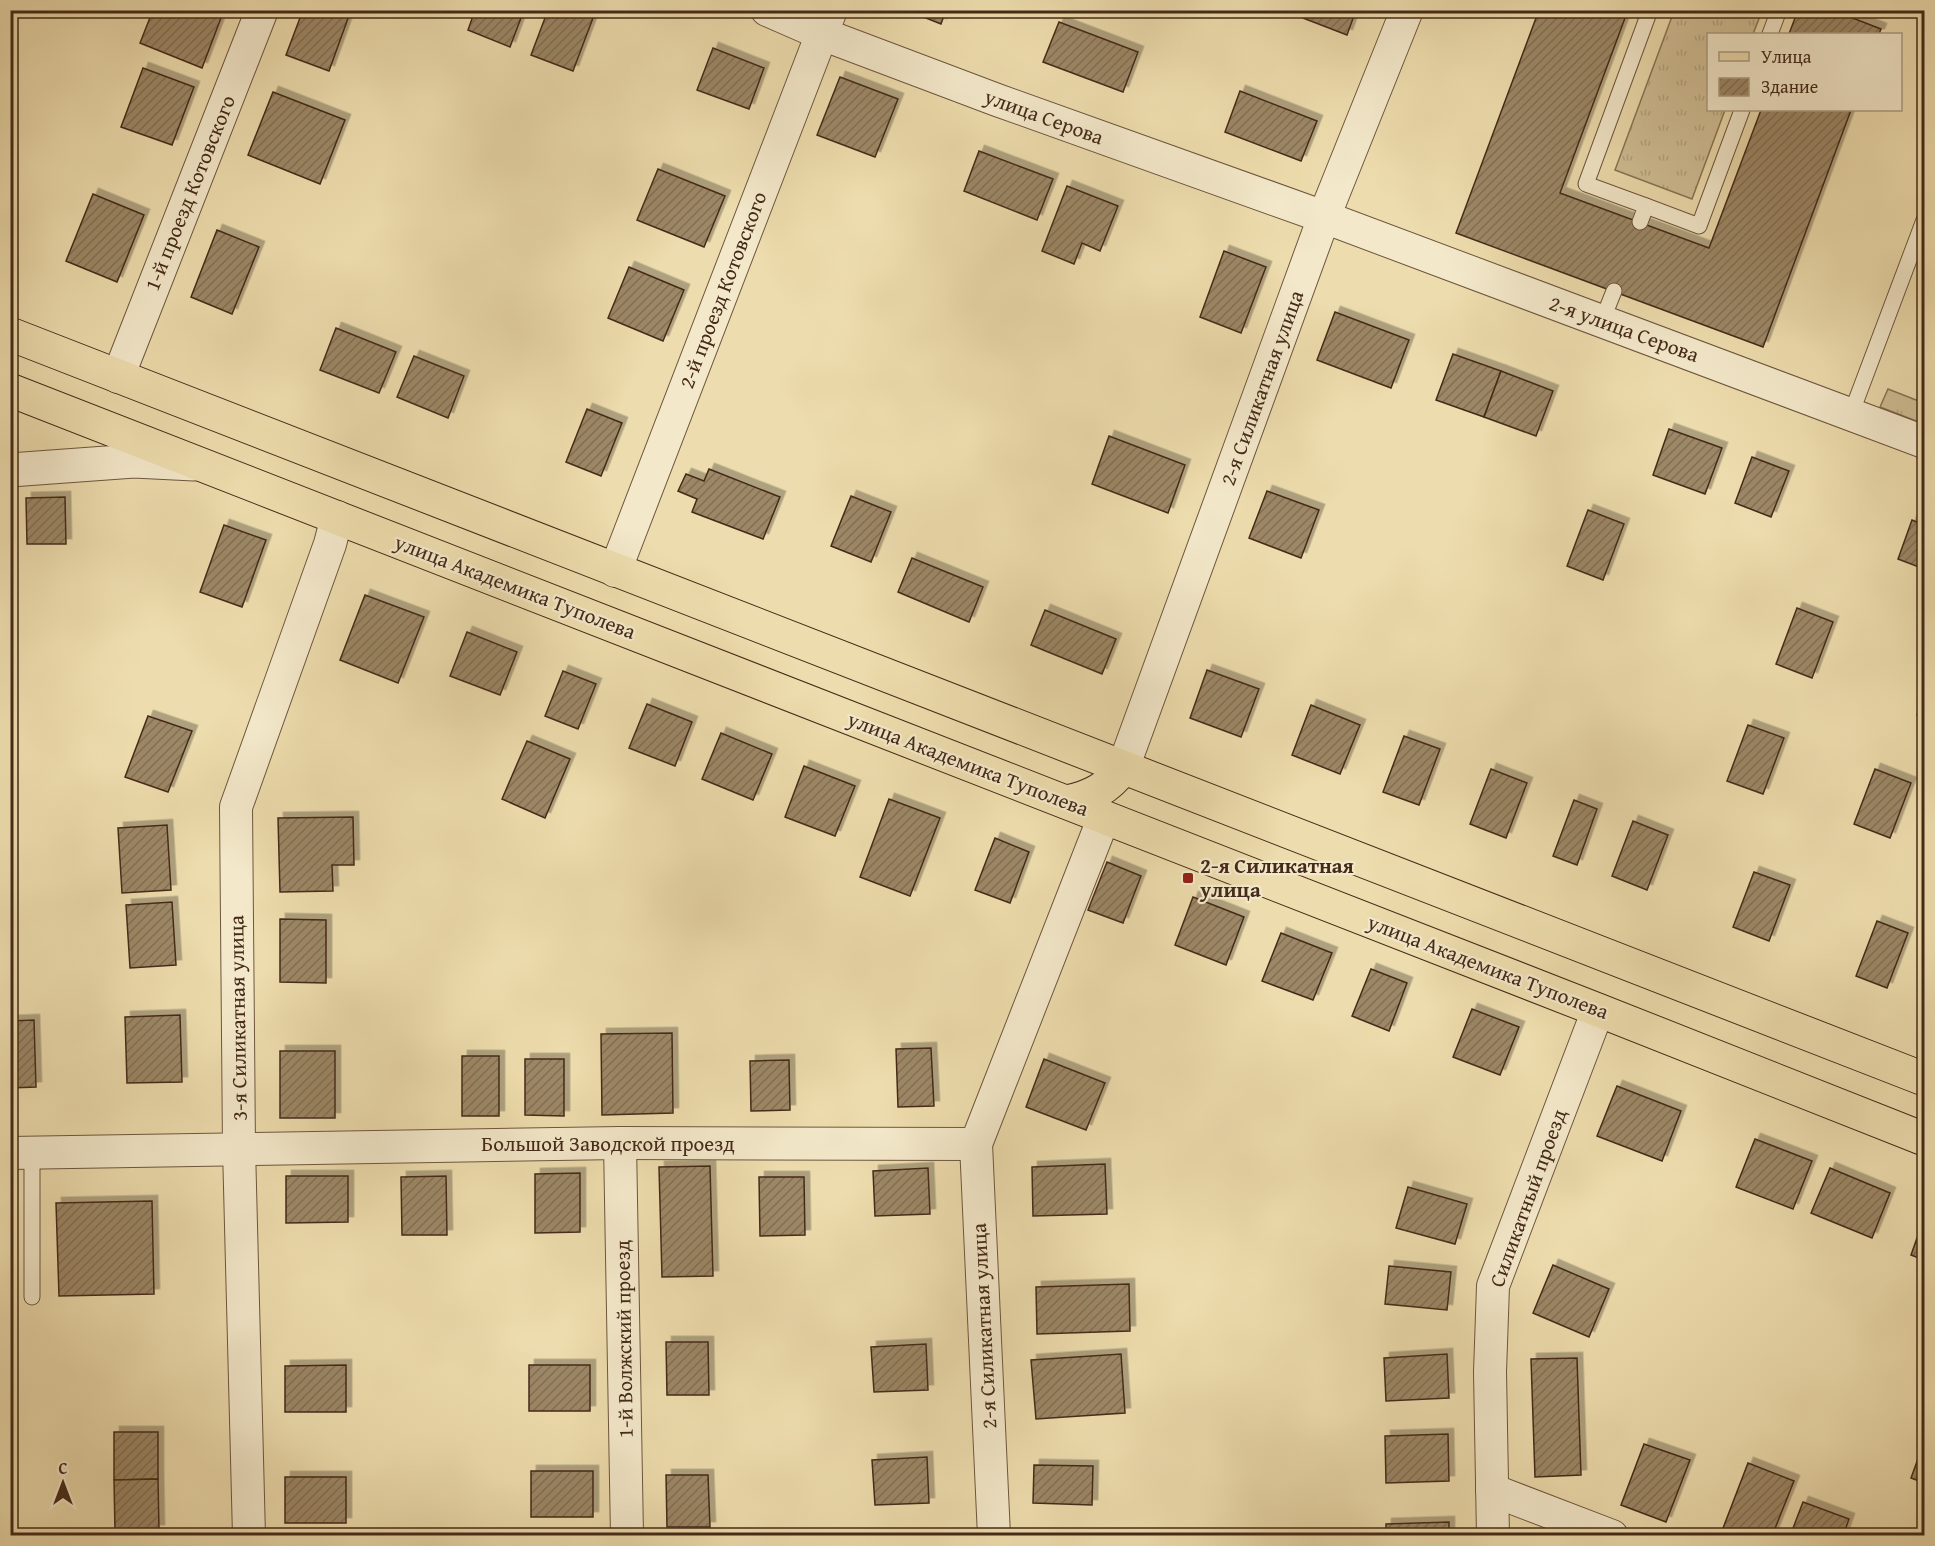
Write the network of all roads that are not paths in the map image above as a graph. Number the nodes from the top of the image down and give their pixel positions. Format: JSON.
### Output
{"nodes":[{"id":1,"x":262,"y":10,"type":"edge"},
{"id":2,"x":767,"y":10,"type":"edge"},
{"id":3,"x":1407,"y":10,"type":"edge"},
{"id":4,"x":1650,"y":10,"type":"edge"},
{"id":5,"x":1779,"y":10,"type":"edge"},
{"id":6,"x":826,"y":22,"type":"edge"},
{"id":7,"x":1770,"y":33,"type":"edge"},
{"id":8,"x":1742,"y":111,"type":"edge"},
{"id":9,"x":1646,"y":206,"type":"junction"},
{"id":10,"x":1324,"y":217,"type":"junction"},
{"id":11,"x":1924,"y":220,"type":"edge"},
{"id":12,"x":1640,"y":222,"type":"dead end"},
{"id":13,"x":1614,"y":291,"type":"dead end"},
{"id":14,"x":1602,"y":321,"type":"junction"},
{"id":15,"x":10,"y":334,"type":"edge"},
{"id":16,"x":118,"y":377,"type":"junction"},
{"id":17,"x":10,"y":390,"type":"edge"},
{"id":18,"x":1851,"y":414,"type":"junction"},
{"id":19,"x":224,"y":419,"type":"junction"},
{"id":20,"x":1924,"y":442,"type":"edge"},
{"id":21,"x":200,"y":464,"type":"junction"},
{"id":22,"x":10,"y":470,"type":"edge"},
{"id":23,"x":337,"y":518,"type":"junction"},
{"id":24,"x":615,"y":571,"type":"junction"},
{"id":25,"x":1123,"y":768,"type":"junction"},
{"id":26,"x":1166,"y":784,"type":"junction"},
{"id":27,"x":1067,"y":802,"type":"junction"},
{"id":28,"x":1104,"y":817,"type":"junction"},
{"id":29,"x":1598,"y":1010,"type":"junction"},
{"id":30,"x":1924,"y":1079,"type":"edge"},
{"id":31,"x":1924,"y":1140,"type":"edge"},
{"id":32,"x":620,"y":1143,"type":"junction"},
{"id":33,"x":976,"y":1144,"type":"junction"},
{"id":34,"x":239,"y":1148,"type":"junction"},
{"id":35,"x":22,"y":1153,"type":"edge"},
{"id":36,"x":33,"y":1297,"type":"dead end"},
{"id":37,"x":1492,"y":1490,"type":"junction"},
{"id":38,"x":249,"y":1536,"type":"edge"},
{"id":39,"x":627,"y":1536,"type":"edge"},
{"id":40,"x":994,"y":1536,"type":"edge"},
{"id":41,"x":1493,"y":1536,"type":"edge"},
{"id":42,"x":1612,"y":1536,"type":"edge"}],
"edges":[{"from":1,"to":16,"type":"street","name":"1-й проезд Котовского"},
{"from":2,"to":6,"type":"street","name":"улица Серова"},
{"from":3,"to":10,"type":"street","name":"2-я Силикатная улица"},
{"from":4,"to":9,"type":"lane"},
{"from":5,"to":7,"type":"lane"},
{"from":6,"to":10,"type":"street","name":"улица Серова"},
{"from":6,"to":24,"type":"street","name":"2-й проезд Котовского"},
{"from":8,"to":9,"type":"lane"},
{"from":9,"to":12,"type":"lane"},
{"from":10,"to":14,"type":"street","name":"2-я улица Серова"},
{"from":10,"to":25,"type":"street","name":"2-я Силикатная улица"},
{"from":11,"to":18,"type":"lane"},
{"from":13,"to":14,"type":"lane"},
{"from":14,"to":18,"type":"street","name":"2-я улица Серова"},
{"from":15,"to":16,"type":"main road"},
{"from":16,"to":19,"type":"main road"},
{"from":17,"to":21,"type":"main road","name":"улица Академика Туполева"},
{"from":18,"to":20,"type":"street","name":"2-я улица Серова"},
{"from":19,"to":21,"type":"main road"},
{"from":19,"to":24,"type":"main road"},
{"from":21,"to":22,"type":"street"},
{"from":21,"to":23,"type":"main road","name":"улица Академика Туполева"},
{"from":23,"to":27,"type":"main road","name":"улица Академика Туполева"},
{"from":23,"to":34,"type":"street","name":"3-я Силикатная улица"},
{"from":24,"to":25,"type":"main road"},
{"from":25,"to":26,"type":"main road"},
{"from":25,"to":27,"type":"main road"},
{"from":26,"to":28,"type":"main road"},
{"from":26,"to":30,"type":"main road"},
{"from":27,"to":28,"type":"main road","name":"улица Академика Туполева"},
{"from":28,"to":29,"type":"main road","name":"улица Академика Туполева"},
{"from":28,"to":33,"type":"street","name":"2-я Силикатная улица"},
{"from":29,"to":31,"type":"main road","name":"улица Академика Туполева"},
{"from":29,"to":37,"type":"street","name":"Силикатный проезд"},
{"from":32,"to":33,"type":"street","name":"Большой Заводской проезд"},
{"from":32,"to":34,"type":"street","name":"Большой Заводской проезд"},
{"from":32,"to":39,"type":"street","name":"1-й Волжский проезд"},
{"from":33,"to":40,"type":"street","name":"2-я Силикатная улица"},
{"from":34,"to":35,"type":"street","name":"Большой Заводской проезд"},
{"from":34,"to":38,"type":"street","name":"3-я Силикатная улица"},
{"from":35,"to":36,"type":"lane"},
{"from":37,"to":41,"type":"street","name":"Силикатный проезд"},
{"from":37,"to":42,"type":"street"}]}
